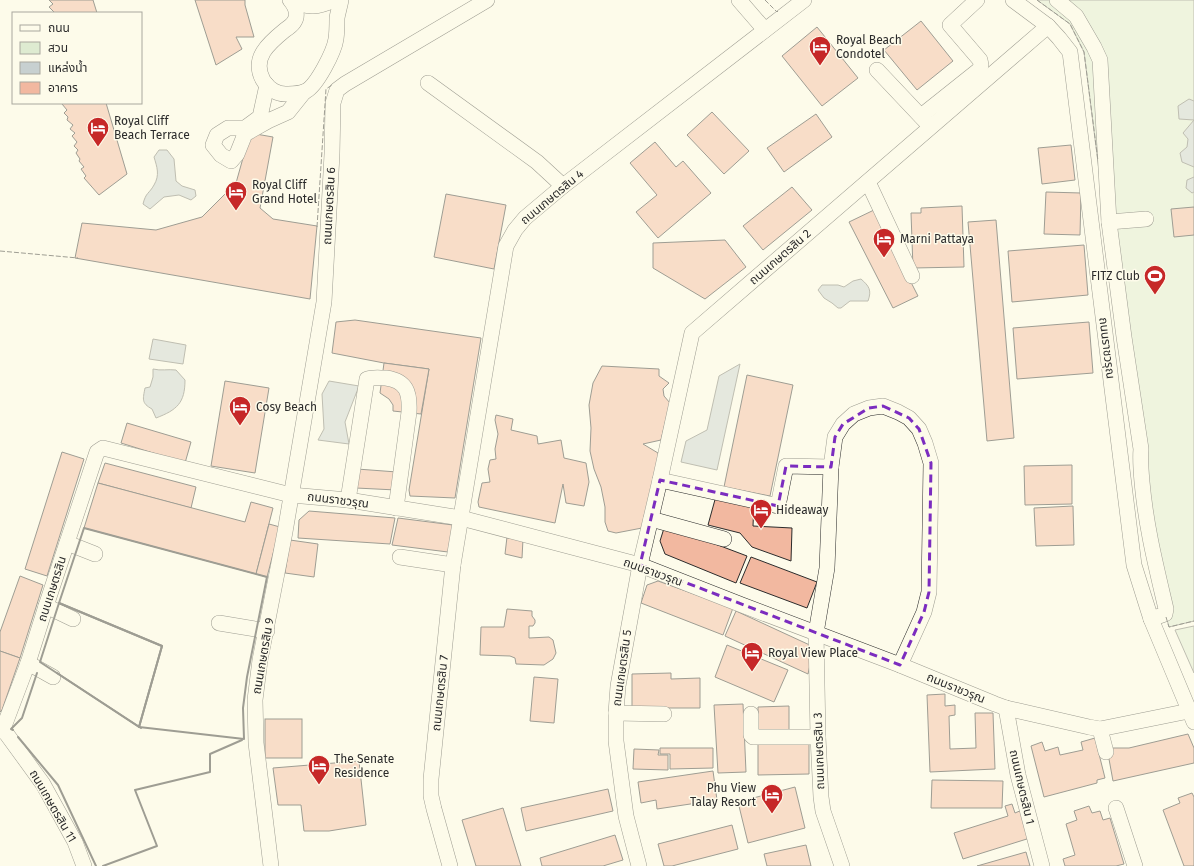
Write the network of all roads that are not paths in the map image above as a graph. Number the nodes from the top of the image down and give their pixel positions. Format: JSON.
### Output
{"nodes":[{"id":1,"x":292,"y":0,"type":"edge"},
{"id":2,"x":334,"y":0,"type":"edge"},
{"id":3,"x":341,"y":0,"type":"edge"},
{"id":4,"x":487,"y":0,"type":"edge"},
{"id":5,"x":739,"y":0,"type":"edge"},
{"id":6,"x":804,"y":0,"type":"edge"},
{"id":7,"x":977,"y":0,"type":"edge"},
{"id":8,"x":1013,"y":0,"type":"edge"},
{"id":9,"x":1057,"y":0,"type":"edge"},
{"id":10,"x":1048,"y":26,"type":"junction"},
{"id":11,"x":765,"y":30,"type":"junction"},
{"id":12,"x":877,"y":70,"type":"dead end"},
{"id":13,"x":428,"y":83,"type":"dead end"},
{"id":14,"x":266,"y":85,"type":"junction"},
{"id":15,"x":304,"y":92,"type":"junction"},
{"id":16,"x":921,"y":116,"type":"junction"},
{"id":17,"x":931,"y":127,"type":"junction"},
{"id":18,"x":868,"y":182,"type":"junction"},
{"id":19,"x":563,"y":186,"type":"junction"},
{"id":20,"x":1146,"y":219,"type":"dead end"},
{"id":21,"x":1109,"y":222,"type":"junction"},
{"id":22,"x":912,"y":276,"type":"dead end"},
{"id":23,"x":102,"y":448,"type":"joint"},
{"id":24,"x":831,"y":467,"type":"junction"},
{"id":25,"x":660,"y":480,"type":"junction"},
{"id":26,"x":291,"y":495,"type":"junction"},
{"id":27,"x":348,"y":500,"type":"junction"},
{"id":28,"x":396,"y":508,"type":"junction"},
{"id":29,"x":461,"y":518,"type":"junction"},
{"id":30,"x":651,"y":519,"type":"junction"},
{"id":31,"x":724,"y":539,"type":"dead end"},
{"id":32,"x":67,"y":543,"type":"junction"},
{"id":33,"x":95,"y":554,"type":"dead end"},
{"id":34,"x":400,"y":557,"type":"dead end"},
{"id":35,"x":453,"y":564,"type":"junction"},
{"id":36,"x":640,"y":565,"type":"junction"},
{"id":37,"x":46,"y":606,"type":"junction"},
{"id":38,"x":73,"y":619,"type":"dead end"},
{"id":39,"x":1151,"y":619,"type":"junction"},
{"id":40,"x":219,"y":622,"type":"dead end"},
{"id":41,"x":266,"y":631,"type":"junction"},
{"id":42,"x":816,"y":633,"type":"junction"},
{"id":43,"x":28,"y":663,"type":"junction"},
{"id":44,"x":900,"y":665,"type":"junction"},
{"id":45,"x":52,"y":677,"type":"dead end"},
{"id":46,"x":1006,"y":708,"type":"junction"},
{"id":47,"x":616,"y":713,"type":"junction"},
{"id":48,"x":664,"y":714,"type":"dead end"},
{"id":49,"x":751,"y":714,"type":"dead end"},
{"id":50,"x":1192,"y":717,"type":"edge"},
{"id":51,"x":1100,"y":729,"type":"junction"},
{"id":52,"x":2,"y":730,"type":"edge"},
{"id":53,"x":818,"y":737,"type":"junction"},
{"id":54,"x":1106,"y":752,"type":"dead end"},
{"id":55,"x":1116,"y":808,"type":"dead end"},
{"id":56,"x":84,"y":866,"type":"edge"},
{"id":57,"x":271,"y":866,"type":"edge"},
{"id":58,"x":450,"y":866,"type":"edge"},
{"id":59,"x":639,"y":866,"type":"edge"},
{"id":60,"x":842,"y":866,"type":"edge"},
{"id":61,"x":1042,"y":866,"type":"edge"},
{"id":62,"x":1135,"y":866,"type":"edge"}],
"edges":[{"from":1,"to":2,"type":"street"},
{"from":1,"to":14,"type":"street"},
{"from":3,"to":15,"type":"street"},
{"from":4,"to":26,"type":"street","name":"ถนนเกษตรสิน 6"},
{"from":5,"to":11,"type":"street"},
{"from":6,"to":11,"type":"street","name":"ถนนเกษตรสิน 4"},
{"from":7,"to":16,"type":"street"},
{"from":8,"to":10,"type":"street","name":"ถนนราชวรุณ"},
{"from":9,"to":21,"type":"street"},
{"from":10,"to":17,"type":"street","name":"ถนนเกษตรสิน 2"},
{"from":10,"to":39,"type":"street","name":"ถนนราชวรุณ"},
{"from":11,"to":19,"type":"street","name":"ถนนเกษตรสิน 4"},
{"from":12,"to":16,"type":"street"},
{"from":13,"to":19,"type":"street"},
{"from":14,"to":15,"type":"street"},
{"from":14,"to":15,"type":"street"},
{"from":16,"to":17,"type":"street"},
{"from":17,"to":18,"type":"street","name":"ถนนเกษตรสิน 2"},
{"from":18,"to":22,"type":"street"},
{"from":18,"to":25,"type":"street","name":"ถนนเกษตรสิน 2"},
{"from":19,"to":29,"type":"street","name":"ถนนเกษตรสิน 4"},
{"from":20,"to":21,"type":"street"},
{"from":21,"to":39,"type":"street"},
{"from":23,"to":26,"type":"street","name":"ถนนราชวรุณ"},
{"from":23,"to":32,"type":"street","name":"ถนนเกษตรสิน"},
{"from":24,"to":25,"type":"street"},
{"from":24,"to":42,"type":"street","name":"ถนนเกษตรสิน 3"},
{"from":24,"to":44,"type":"street","name":"ถนนเกษตรสิน 3"},
{"from":25,"to":30,"type":"street","name":"ถนนเกษตรสิน 2"},
{"from":26,"to":27,"type":"street","name":"ถนนราชวรุณ"},
{"from":26,"to":41,"type":"street","name":"ถนนเกษตรสิน 9"},
{"from":27,"to":28,"type":"street","name":"ถนนราชวรุณ"},
{"from":27,"to":28,"type":"street"},
{"from":28,"to":29,"type":"street","name":"ถนนราชวรุณ"},
{"from":29,"to":35,"type":"street","name":"ถนนเกษตรสิน 7"},
{"from":29,"to":36,"type":"street","name":"ถนนราชวรุณ"},
{"from":30,"to":31,"type":"street"},
{"from":30,"to":36,"type":"street","name":"ถนนเกษตรสิน 2"},
{"from":32,"to":33,"type":"street"},
{"from":32,"to":37,"type":"street","name":"ถนนเกษตรสิน"},
{"from":34,"to":35,"type":"street"},
{"from":35,"to":58,"type":"street","name":"ถนนเกษตรสิน 7"},
{"from":36,"to":42,"type":"street","name":"ถนนราชวรุณ"},
{"from":36,"to":47,"type":"street","name":"ถนนเกษตรสิน 5"},
{"from":37,"to":38,"type":"street"},
{"from":37,"to":43,"type":"street","name":"ถนนเกษตรสิน"},
{"from":39,"to":50,"type":"street","name":"ถนนราชวรุณ"},
{"from":40,"to":41,"type":"street"},
{"from":41,"to":57,"type":"street","name":"ถนนเกษตรสิน 9"},
{"from":42,"to":44,"type":"street","name":"ถนนราชวรุณ"},
{"from":42,"to":53,"type":"street","name":"ถนนเกษตรสิน 3"},
{"from":43,"to":45,"type":"street"},
{"from":43,"to":52,"type":"street","name":"ถนนเกษตรสิน"},
{"from":44,"to":46,"type":"street","name":"ถนนราชวรุณ"},
{"from":46,"to":51,"type":"street","name":"ถนนราชวรุณ"},
{"from":46,"to":61,"type":"street","name":"ถนนเกษตรสิน 1"},
{"from":47,"to":48,"type":"street"},
{"from":47,"to":59,"type":"street","name":"ถนนเกษตรสิน 5"},
{"from":49,"to":53,"type":"street"},
{"from":50,"to":51,"type":"street","name":"ถนนราชวรุณ"},
{"from":51,"to":54,"type":"street"},
{"from":52,"to":56,"type":"street","name":"ถนนเกษตรสิน 11"},
{"from":53,"to":60,"type":"street","name":"ถนนเกษตรสิน 3"},
{"from":55,"to":62,"type":"street"}]}
